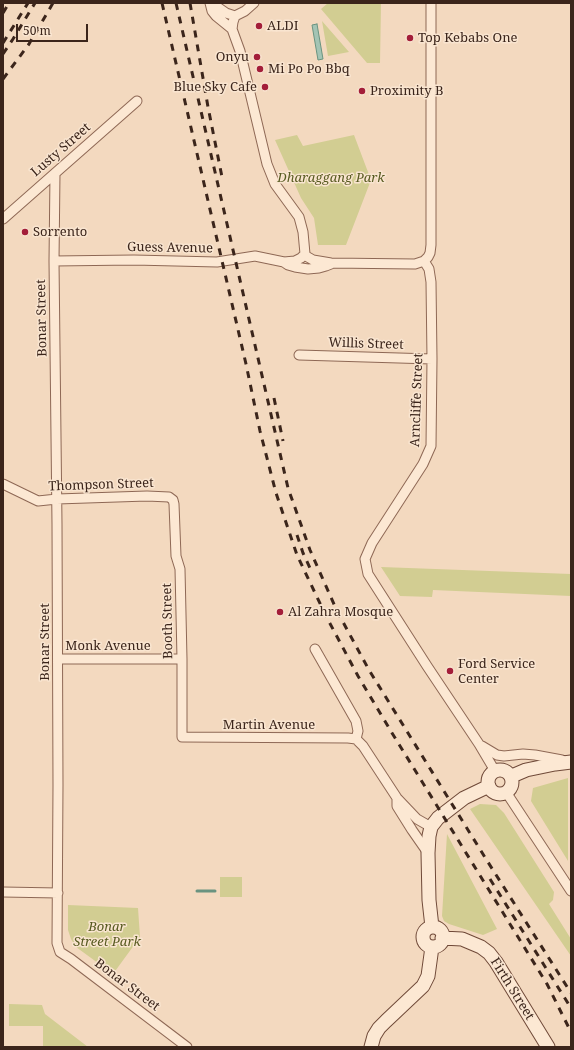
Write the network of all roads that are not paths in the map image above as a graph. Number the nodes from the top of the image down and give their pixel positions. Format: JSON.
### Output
{"nodes":[{"id":1,"x":210,"y":3,"type":"edge"},
{"id":2,"x":215,"y":3,"type":"edge"},
{"id":3,"x":254,"y":3,"type":"edge"},
{"id":4,"x":431,"y":3,"type":"edge"},
{"id":5,"x":235,"y":16,"type":"junction"},
{"id":6,"x":232,"y":29,"type":"junction"},
{"id":7,"x":137,"y":101,"type":"dead end"},
{"id":8,"x":55,"y":173,"type":"junction"},
{"id":9,"x":3,"y":219,"type":"edge"},
{"id":10,"x":305,"y":254,"type":"junction"},
{"id":11,"x":424,"y":261,"type":"junction"},
{"id":12,"x":54,"y":262,"type":"junction"},
{"id":13,"x":284,"y":262,"type":"junction"},
{"id":14,"x":331,"y":263,"type":"junction"},
{"id":15,"x":299,"y":355,"type":"dead end"},
{"id":16,"x":432,"y":359,"type":"junction"},
{"id":17,"x":3,"y":484,"type":"edge"},
{"id":18,"x":57,"y":499,"type":"junction"},
{"id":19,"x":174,"y":504,"type":"joint"},
{"id":20,"x":315,"y":648,"type":"dead end"},
{"id":21,"x":58,"y":659,"type":"junction"},
{"id":22,"x":182,"y":659,"type":"junction"},
{"id":23,"x":182,"y":737,"type":"joint"},
{"id":24,"x":356,"y":739,"type":"junction"},
{"id":25,"x":479,"y":744,"type":"junction"},
{"id":26,"x":570,"y":762,"type":"edge"},
{"id":27,"x":495,"y":771,"type":"junction"},
{"id":28,"x":512,"y":776,"type":"junction"},
{"id":29,"x":489,"y":786,"type":"junction"},
{"id":30,"x":506,"y":792,"type":"junction"},
{"id":31,"x":397,"y":798,"type":"junction"},
{"id":32,"x":431,"y":827,"type":"junction"},
{"id":33,"x":428,"y":853,"type":"junction"},
{"id":34,"x":571,"y":891,"type":"edge"},
{"id":35,"x":3,"y":892,"type":"edge"},
{"id":36,"x":58,"y":893,"type":"junction"},
{"id":37,"x":432,"y":928,"type":"junction"},
{"id":38,"x":442,"y":938,"type":"junction"},
{"id":39,"x":432,"y":946,"type":"junction"},
{"id":40,"x":187,"y":1047,"type":"edge"},
{"id":41,"x":371,"y":1047,"type":"edge"},
{"id":42,"x":548,"y":1047,"type":"edge"}],
"edges":[{"from":1,"to":6,"type":"street"},
{"from":2,"to":5,"type":"street"},
{"from":3,"to":5,"type":"street"},
{"from":4,"to":11,"type":"street"},
{"from":5,"to":6,"type":"street"},
{"from":6,"to":10,"type":"street"},
{"from":7,"to":8,"type":"street","name":"Lusty Street"},
{"from":8,"to":9,"type":"street","name":"Lusty Street"},
{"from":8,"to":12,"type":"street","name":"Bonar Street"},
{"from":10,"to":13,"type":"street","name":"Guess Avenue"},
{"from":10,"to":14,"type":"street","name":"Guess Avenue"},
{"from":11,"to":14,"type":"street","name":"Guess Avenue"},
{"from":11,"to":16,"type":"street","name":"Arncliffe Street"},
{"from":12,"to":13,"type":"street","name":"Guess Avenue"},
{"from":12,"to":18,"type":"street","name":"Bonar Street"},
{"from":13,"to":14,"type":"street","name":"Guess Avenue"},
{"from":15,"to":16,"type":"street","name":"Willis Street"},
{"from":16,"to":25,"type":"street","name":"Arncliffe Street"},
{"from":17,"to":18,"type":"street","name":"Thompson Street"},
{"from":18,"to":19,"type":"street","name":"Thompson Street"},
{"from":18,"to":21,"type":"street","name":"Bonar Street"},
{"from":19,"to":22,"type":"street","name":"Booth Street"},
{"from":20,"to":24,"type":"street"},
{"from":21,"to":22,"type":"street","name":"Monk Avenue"},
{"from":21,"to":36,"type":"street","name":"Bonar Street"},
{"from":22,"to":23,"type":"street","name":"Booth Street"},
{"from":23,"to":24,"type":"street","name":"Martin Avenue"},
{"from":24,"to":31,"type":"street"},
{"from":25,"to":26,"type":"street"},
{"from":25,"to":27,"type":"street","name":"Arncliffe Street"},
{"from":26,"to":28,"type":"street"},
{"from":27,"to":28,"type":"street"},
{"from":27,"to":29,"type":"street"},
{"from":28,"to":30,"type":"street"},
{"from":29,"to":30,"type":"street"},
{"from":29,"to":32,"type":"street"},
{"from":30,"to":34,"type":"street"},
{"from":31,"to":32,"type":"street"},
{"from":31,"to":33,"type":"street"},
{"from":32,"to":33,"type":"street"},
{"from":33,"to":37,"type":"street"},
{"from":35,"to":36,"type":"street"},
{"from":36,"to":40,"type":"street","name":"Bonar Street"},
{"from":37,"to":38,"type":"street"},
{"from":37,"to":39,"type":"street"},
{"from":38,"to":39,"type":"street"},
{"from":38,"to":42,"type":"street","name":"Firth Street"},
{"from":39,"to":41,"type":"street"}]}
